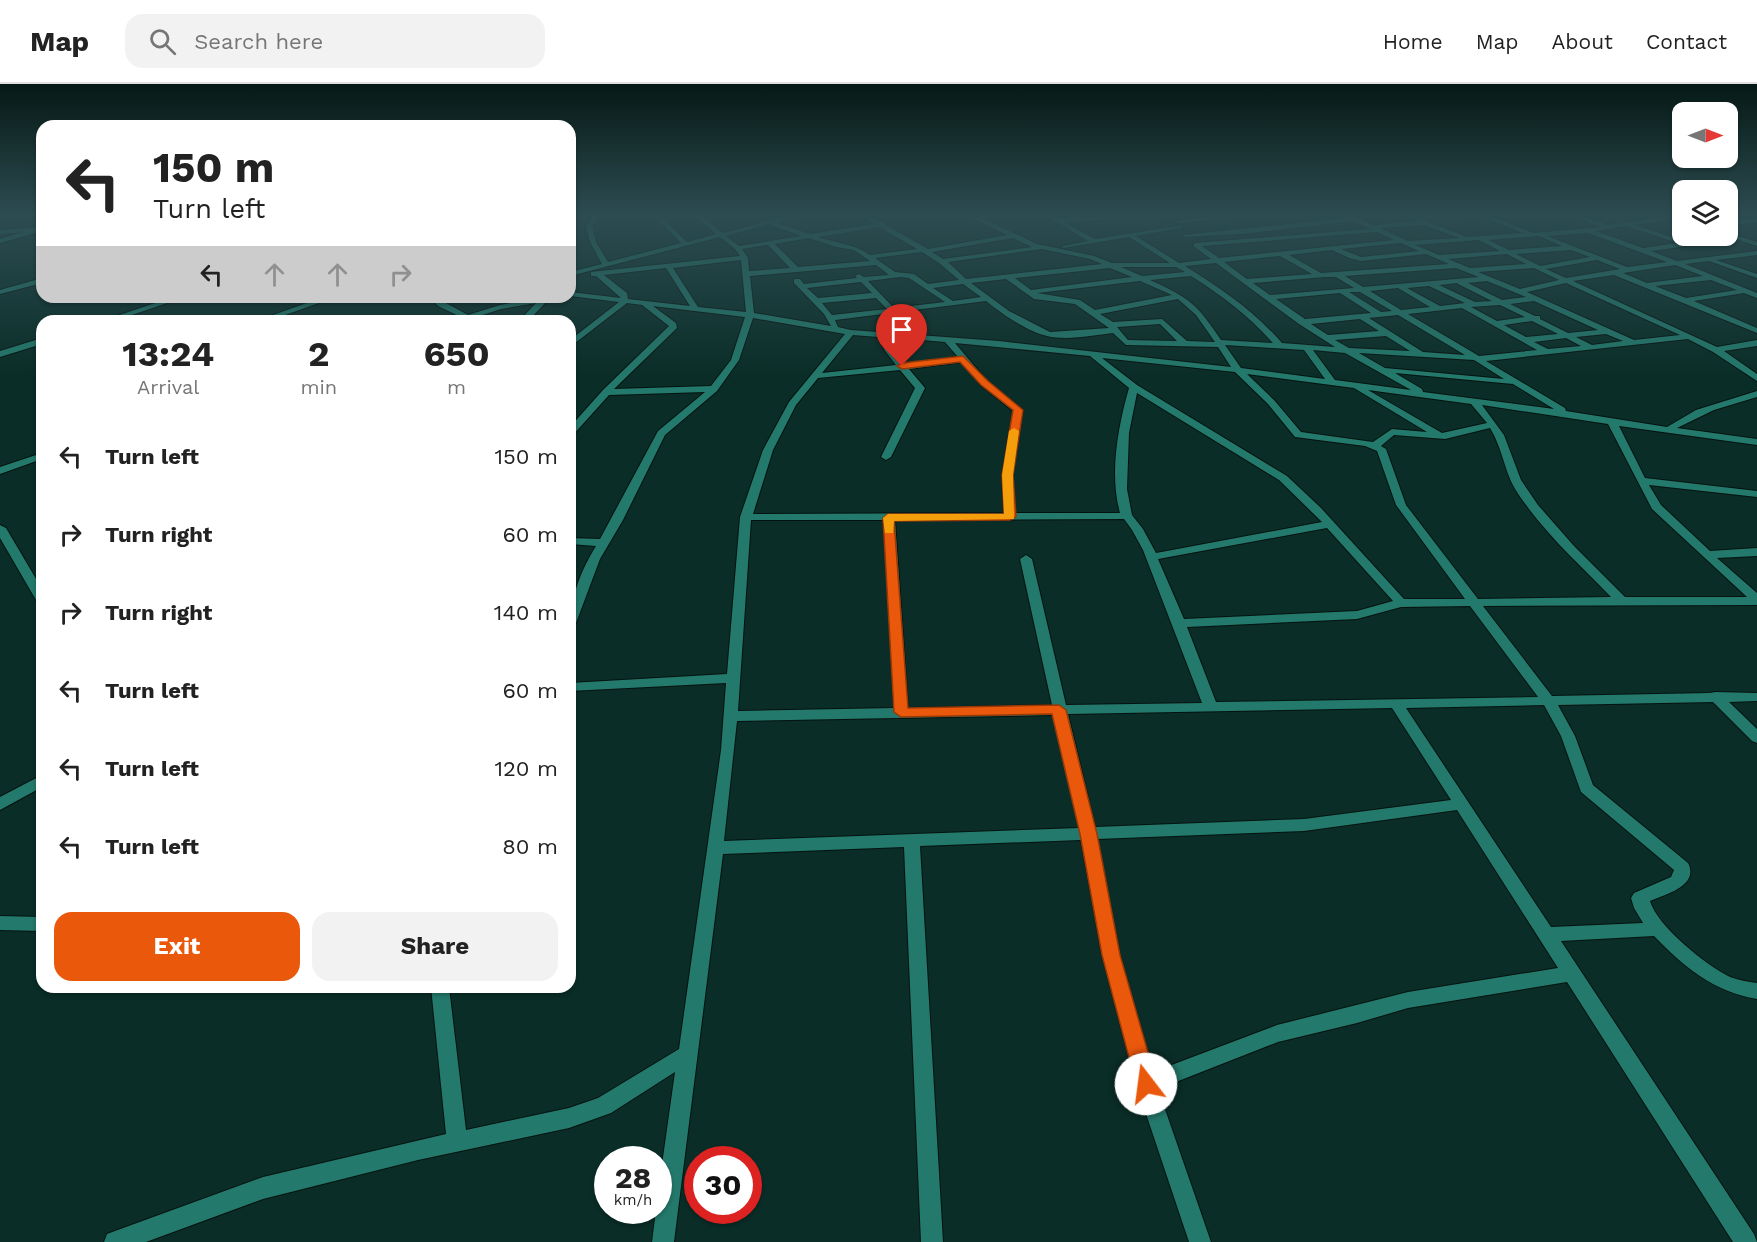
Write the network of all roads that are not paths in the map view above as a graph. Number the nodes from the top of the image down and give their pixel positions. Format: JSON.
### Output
{"nodes":[{"id":1,"x":595,"y":268,"type":"edge"},
{"id":2,"x":650,"y":268,"type":"edge"},
{"id":3,"x":669,"y":268,"type":"edge"},
{"id":4,"x":745,"y":268,"type":"edge"},
{"id":5,"x":790,"y":268,"type":"edge"},
{"id":6,"x":823,"y":268,"type":"edge"},
{"id":7,"x":848,"y":268,"type":"edge"},
{"id":8,"x":884,"y":268,"type":"edge"},
{"id":9,"x":950,"y":268,"type":"edge"},
{"id":10,"x":1097,"y":268,"type":"edge"},
{"id":11,"x":1119,"y":268,"type":"edge"},
{"id":12,"x":1183,"y":268,"type":"edge"},
{"id":13,"x":1227,"y":268,"type":"edge"},
{"id":14,"x":1306,"y":268,"type":"edge"},
{"id":15,"x":1429,"y":268,"type":"edge"},
{"id":16,"x":1461,"y":268,"type":"edge"},
{"id":17,"x":1512,"y":268,"type":"edge"},
{"id":18,"x":1538,"y":268,"type":"edge"},
{"id":19,"x":1628,"y":268,"type":"edge"},
{"id":20,"x":1688,"y":268,"type":"edge"},
{"id":21,"x":1734,"y":268,"type":"edge"},
{"id":22,"x":1466,"y":270,"type":"junction"},
{"id":23,"x":792,"y":271,"type":"junction"},
{"id":24,"x":576,"y":273,"type":"edge"},
{"id":25,"x":1616,"y":273,"type":"junction"},
{"id":26,"x":598,"y":274,"type":"junction"},
{"id":27,"x":745,"y":274,"type":"junction"},
{"id":28,"x":1192,"y":274,"type":"junction"},
{"id":29,"x":576,"y":275,"type":"edge"},
{"id":30,"x":906,"y":275,"type":"junction"},
{"id":31,"x":1338,"y":275,"type":"junction"},
{"id":32,"x":1320,"y":276,"type":"junction"},
{"id":33,"x":1757,"y":276,"type":"edge"},
{"id":34,"x":1009,"y":278,"type":"junction"},
{"id":35,"x":1140,"y":278,"type":"junction"},
{"id":36,"x":1711,"y":278,"type":"junction"},
{"id":37,"x":1486,"y":279,"type":"junction"},
{"id":38,"x":864,"y":280,"type":"junction"},
{"id":39,"x":1246,"y":281,"type":"junction"},
{"id":40,"x":1459,"y":281,"type":"junction"},
{"id":41,"x":1566,"y":281,"type":"junction"},
{"id":42,"x":965,"y":282,"type":"junction"},
{"id":43,"x":1721,"y":282,"type":"junction"},
{"id":44,"x":36,"y":283,"type":"edge"},
{"id":45,"x":1431,"y":284,"type":"junction"},
{"id":46,"x":1646,"y":284,"type":"junction"},
{"id":47,"x":802,"y":286,"type":"junction"},
{"id":48,"x":927,"y":286,"type":"junction"},
{"id":49,"x":1399,"y":286,"type":"junction"},
{"id":50,"x":1361,"y":289,"type":"junction"},
{"id":51,"x":1342,"y":291,"type":"junction"},
{"id":52,"x":0,"y":292,"type":"edge"},
{"id":53,"x":1029,"y":292,"type":"junction"},
{"id":54,"x":1517,"y":292,"type":"junction"},
{"id":55,"x":1743,"y":292,"type":"junction"},
{"id":56,"x":576,"y":295,"type":"edge"},
{"id":57,"x":878,"y":295,"type":"junction"},
{"id":58,"x":1180,"y":296,"type":"junction"},
{"id":59,"x":1757,"y":296,"type":"edge"},
{"id":60,"x":1268,"y":297,"type":"junction"},
{"id":61,"x":987,"y":299,"type":"junction"},
{"id":62,"x":1534,"y":299,"type":"junction"},
{"id":63,"x":1685,"y":300,"type":"junction"},
{"id":64,"x":625,"y":301,"type":"junction"},
{"id":65,"x":815,"y":301,"type":"junction"},
{"id":66,"x":1502,"y":302,"type":"junction"},
{"id":67,"x":162,"y":303,"type":"edge"},
{"id":68,"x":314,"y":303,"type":"edge"},
{"id":69,"x":440,"y":303,"type":"edge"},
{"id":70,"x":522,"y":303,"type":"edge"},
{"id":71,"x":541,"y":303,"type":"edge"},
{"id":72,"x":645,"y":304,"type":"junction"},
{"id":73,"x":953,"y":304,"type":"junction"},
{"id":74,"x":1473,"y":305,"type":"junction"},
{"id":75,"x":1462,"y":306,"type":"junction"},
{"id":76,"x":1438,"y":308,"type":"junction"},
{"id":77,"x":696,"y":309,"type":"junction"},
{"id":78,"x":293,"y":310,"type":"junction"},
{"id":79,"x":894,"y":311,"type":"junction"},
{"id":80,"x":1400,"y":313,"type":"junction"},
{"id":81,"x":1094,"y":314,"type":"junction"},
{"id":82,"x":1379,"y":314,"type":"junction"},
{"id":83,"x":1572,"y":314,"type":"junction"},
{"id":84,"x":125,"y":315,"type":"edge"},
{"id":85,"x":278,"y":315,"type":"edge"},
{"id":86,"x":293,"y":315,"type":"edge"},
{"id":87,"x":462,"y":315,"type":"edge"},
{"id":88,"x":480,"y":315,"type":"edge"},
{"id":89,"x":529,"y":315,"type":"edge"},
{"id":90,"x":750,"y":315,"type":"junction"},
{"id":91,"x":1361,"y":316,"type":"junction"},
{"id":92,"x":831,"y":318,"type":"junction"},
{"id":93,"x":1536,"y":319,"type":"junction"},
{"id":94,"x":1302,"y":322,"type":"junction"},
{"id":95,"x":1496,"y":324,"type":"junction"},
{"id":96,"x":1113,"y":327,"type":"junction"},
{"id":97,"x":1755,"y":327,"type":"edge"},
{"id":98,"x":844,"y":331,"type":"junction"},
{"id":99,"x":1609,"y":331,"type":"junction"},
{"id":100,"x":1388,"y":333,"type":"junction"},
{"id":101,"x":881,"y":334,"type":"junction"},
{"id":102,"x":1058,"y":335,"type":"junction"},
{"id":103,"x":1568,"y":335,"type":"junction"},
{"id":104,"x":1690,"y":337,"type":"junction"},
{"id":105,"x":1326,"y":338,"type":"junction"},
{"id":106,"x":576,"y":339,"type":"edge"},
{"id":107,"x":948,"y":340,"type":"junction"},
{"id":108,"x":1525,"y":340,"type":"junction"},
{"id":109,"x":36,"y":343,"type":"edge"},
{"id":110,"x":1634,"y":343,"type":"junction"},
{"id":111,"x":1757,"y":343,"type":"edge"},
{"id":112,"x":1185,"y":344,"type":"junction"},
{"id":113,"x":1220,"y":344,"type":"junction"},
{"id":114,"x":1279,"y":345,"type":"junction"},
{"id":115,"x":1014,"y":346,"type":"junction"},
{"id":116,"x":1306,"y":347,"type":"junction"},
{"id":117,"x":1592,"y":348,"type":"junction"},
{"id":118,"x":1716,"y":350,"type":"junction"},
{"id":119,"x":1348,"y":351,"type":"junction"},
{"id":120,"x":1547,"y":352,"type":"junction"},
{"id":121,"x":0,"y":354,"type":"edge"},
{"id":122,"x":1092,"y":355,"type":"junction"},
{"id":123,"x":1421,"y":356,"type":"junction"},
{"id":124,"x":1476,"y":358,"type":"junction"},
{"id":125,"x":963,"y":359,"type":"junction"},
{"id":126,"x":902,"y":366,"type":"junction"},
{"id":127,"x":1238,"y":370,"type":"junction"},
{"id":128,"x":1382,"y":370,"type":"junction"},
{"id":129,"x":815,"y":375,"type":"junction"},
{"id":130,"x":1757,"y":378,"type":"edge"},
{"id":131,"x":1332,"y":382,"type":"junction"},
{"id":132,"x":1513,"y":382,"type":"junction"},
{"id":133,"x":1351,"y":384,"type":"junction"},
{"id":134,"x":1134,"y":387,"type":"junction"},
{"id":135,"x":714,"y":389,"type":"junction"},
{"id":136,"x":606,"y":392,"type":"junction"},
{"id":137,"x":1425,"y":394,"type":"junction"},
{"id":138,"x":1756,"y":395,"type":"edge"},
{"id":139,"x":1473,"y":401,"type":"junction"},
{"id":140,"x":1567,"y":414,"type":"junction"},
{"id":141,"x":1612,"y":422,"type":"junction"},
{"id":142,"x":1492,"y":425,"type":"junction"},
{"id":143,"x":576,"y":426,"type":"edge"},
{"id":144,"x":1668,"y":430,"type":"junction"},
{"id":145,"x":1440,"y":435,"type":"junction"},
{"id":146,"x":1757,"y":442,"type":"edge"},
{"id":147,"x":1376,"y":445,"type":"junction"},
{"id":148,"x":886,"y":457,"type":"dead end"},
{"id":149,"x":36,"y":458,"type":"edge"},
{"id":150,"x":0,"y":471,"type":"edge"},
{"id":151,"x":1641,"y":481,"type":"junction"},
{"id":152,"x":1757,"y":494,"type":"edge"},
{"id":153,"x":1127,"y":516,"type":"junction"},
{"id":154,"x":746,"y":517,"type":"junction"},
{"id":155,"x":1010,"y":517,"type":"junction"},
{"id":156,"x":888,"y":518,"type":"junction"},
{"id":157,"x":1329,"y":524,"type":"junction"},
{"id":158,"x":0,"y":528,"type":"edge"},
{"id":159,"x":576,"y":541,"type":"edge"},
{"id":160,"x":604,"y":543,"type":"junction"},
{"id":161,"x":1757,"y":552,"type":"edge"},
{"id":162,"x":1708,"y":555,"type":"junction"},
{"id":163,"x":1151,"y":557,"type":"junction"},
{"id":164,"x":1026,"y":559,"type":"dead end"},
{"id":165,"x":36,"y":590,"type":"edge"},
{"id":166,"x":1757,"y":600,"type":"edge"},
{"id":167,"x":1622,"y":601,"type":"junction"},
{"id":168,"x":1401,"y":603,"type":"junction"},
{"id":169,"x":1475,"y":604,"type":"junction"},
{"id":170,"x":576,"y":605,"type":"edge"},
{"id":171,"x":1180,"y":623,"type":"junction"},
{"id":172,"x":734,"y":678,"type":"junction"},
{"id":173,"x":576,"y":687,"type":"edge"},
{"id":174,"x":1715,"y":696,"type":"junction"},
{"id":175,"x":1757,"y":697,"type":"edge"},
{"id":176,"x":1549,"y":702,"type":"junction"},
{"id":177,"x":1396,"y":703,"type":"junction"},
{"id":178,"x":1211,"y":706,"type":"junction"},
{"id":179,"x":1059,"y":710,"type":"junction"},
{"id":180,"x":901,"y":712,"type":"junction"},
{"id":181,"x":731,"y":716,"type":"junction"},
{"id":182,"x":1757,"y":738,"type":"edge"},
{"id":183,"x":36,"y":783,"type":"edge"},
{"id":184,"x":0,"y":804,"type":"edge"},
{"id":185,"x":1462,"y":804,"type":"junction"},
{"id":186,"x":1088,"y":834,"type":"junction"},
{"id":187,"x":912,"y":842,"type":"junction"},
{"id":188,"x":715,"y":848,"type":"junction"},
{"id":189,"x":0,"y":923,"type":"edge"},
{"id":190,"x":36,"y":924,"type":"edge"},
{"id":191,"x":1657,"y":929,"type":"junction"},
{"id":192,"x":1546,"y":935,"type":"junction"},
{"id":193,"x":1571,"y":974,"type":"junction"},
{"id":194,"x":1757,"y":991,"type":"edge"},
{"id":195,"x":441,"y":993,"type":"edge"},
{"id":196,"x":687,"y":1054,"type":"junction"},
{"id":197,"x":1146,"y":1084,"type":"junction"},
{"id":198,"x":457,"y":1141,"type":"junction"},
{"id":199,"x":115,"y":1242,"type":"edge"},
{"id":200,"x":663,"y":1242,"type":"edge"},
{"id":201,"x":932,"y":1242,"type":"edge"},
{"id":202,"x":1200,"y":1242,"type":"edge"},
{"id":203,"x":1746,"y":1242,"type":"edge"}],
"edges":[{"from":1,"to":24,"type":"street"},
{"from":2,"to":26,"type":"street"},
{"from":3,"to":77,"type":"street"},
{"from":4,"to":27,"type":"street"},
{"from":5,"to":23,"type":"street"},
{"from":6,"to":23,"type":"street"},
{"from":7,"to":38,"type":"street"},
{"from":8,"to":30,"type":"street"},
{"from":9,"to":42,"type":"street"},
{"from":10,"to":34,"type":"street"},
{"from":11,"to":35,"type":"street"},
{"from":12,"to":28,"type":"street"},
{"from":13,"to":39,"type":"street"},
{"from":14,"to":32,"type":"street"},
{"from":15,"to":31,"type":"street"},
{"from":16,"to":22,"type":"street"},
{"from":17,"to":22,"type":"street"},
{"from":18,"to":41,"type":"street"},
{"from":19,"to":25,"type":"street"},
{"from":20,"to":36,"type":"street"},
{"from":21,"to":33,"type":"street"},
{"from":22,"to":37,"type":"street"},
{"from":23,"to":27,"type":"street"},
{"from":23,"to":47,"type":"street"},
{"from":25,"to":41,"type":"street"},
{"from":25,"to":46,"type":"street"},
{"from":26,"to":29,"type":"street"},
{"from":26,"to":64,"type":"street"},
{"from":27,"to":90,"type":"street"},
{"from":28,"to":35,"type":"street"},
{"from":28,"to":114,"type":"street"},
{"from":30,"to":38,"type":"street"},
{"from":30,"to":48,"type":"street"},
{"from":31,"to":32,"type":"street"},
{"from":31,"to":50,"type":"street"},
{"from":32,"to":39,"type":"street"},
{"from":32,"to":51,"type":"street"},
{"from":33,"to":43,"type":"street"},
{"from":34,"to":42,"type":"street"},
{"from":34,"to":53,"type":"street"},
{"from":35,"to":53,"type":"street"},
{"from":35,"to":58,"type":"street"},
{"from":36,"to":43,"type":"street"},
{"from":36,"to":46,"type":"street"},
{"from":37,"to":40,"type":"street"},
{"from":37,"to":54,"type":"street"},
{"from":38,"to":47,"type":"street"},
{"from":38,"to":57,"type":"street"},
{"from":39,"to":60,"type":"street"},
{"from":40,"to":45,"type":"street"},
{"from":40,"to":66,"type":"street"},
{"from":41,"to":54,"type":"street"},
{"from":41,"to":104,"type":"street"},
{"from":42,"to":48,"type":"street"},
{"from":42,"to":61,"type":"street"},
{"from":43,"to":55,"type":"street"},
{"from":44,"to":52,"type":"street"},
{"from":45,"to":49,"type":"street"},
{"from":45,"to":74,"type":"street"},
{"from":46,"to":63,"type":"street"},
{"from":47,"to":65,"type":"street"},
{"from":48,"to":73,"type":"street"},
{"from":49,"to":50,"type":"street"},
{"from":49,"to":76,"type":"street"},
{"from":50,"to":51,"type":"street"},
{"from":50,"to":80,"type":"street"},
{"from":51,"to":60,"type":"street"},
{"from":51,"to":82,"type":"street"},
{"from":53,"to":81,"type":"street"},
{"from":54,"to":62,"type":"street"},
{"from":55,"to":59,"type":"street"},
{"from":55,"to":63,"type":"street"},
{"from":56,"to":64,"type":"street"},
{"from":57,"to":65,"type":"street"},
{"from":57,"to":79,"type":"street"},
{"from":58,"to":81,"type":"street"},
{"from":58,"to":113,"type":"street"},
{"from":60,"to":94,"type":"street"},
{"from":61,"to":73,"type":"street"},
{"from":61,"to":102,"type":"street"},
{"from":62,"to":66,"type":"street"},
{"from":62,"to":83,"type":"street"},
{"from":63,"to":97,"type":"street"},
{"from":64,"to":72,"type":"street"},
{"from":64,"to":106,"type":"street"},
{"from":65,"to":92,"type":"street"},
{"from":66,"to":74,"type":"street"},
{"from":66,"to":93,"type":"street"},
{"from":67,"to":84,"type":"street"},
{"from":68,"to":78,"type":"street"},
{"from":69,"to":87,"type":"street"},
{"from":70,"to":88,"type":"street"},
{"from":71,"to":89,"type":"street"},
{"from":72,"to":77,"type":"street"},
{"from":72,"to":136,"type":"street"},
{"from":73,"to":79,"type":"street"},
{"from":74,"to":75,"type":"street"},
{"from":75,"to":76,"type":"street"},
{"from":75,"to":95,"type":"street"},
{"from":76,"to":80,"type":"street"},
{"from":77,"to":90,"type":"street"},
{"from":78,"to":85,"type":"street"},
{"from":78,"to":86,"type":"street"},
{"from":79,"to":92,"type":"street"},
{"from":80,"to":82,"type":"street"},
{"from":80,"to":124,"type":"street"},
{"from":81,"to":96,"type":"street"},
{"from":82,"to":91,"type":"street"},
{"from":83,"to":93,"type":"street"},
{"from":83,"to":99,"type":"street"},
{"from":90,"to":98,"type":"street"},
{"from":90,"to":135,"type":"street"},
{"from":91,"to":94,"type":"street"},
{"from":91,"to":100,"type":"street"},
{"from":92,"to":98,"type":"street"},
{"from":93,"to":95,"type":"street"},
{"from":93,"to":103,"type":"street"},
{"from":94,"to":105,"type":"street"},
{"from":95,"to":108,"type":"street"},
{"from":96,"to":102,"type":"street"},
{"from":96,"to":112,"type":"street"},
{"from":96,"to":112,"type":"street"},
{"from":98,"to":101,"type":"street"},
{"from":98,"to":129,"type":"street"},
{"from":99,"to":103,"type":"street"},
{"from":99,"to":110,"type":"street"},
{"from":100,"to":105,"type":"street"},
{"from":100,"to":123,"type":"street"},
{"from":101,"to":107,"type":"street"},
{"from":101,"to":126,"type":"street"},
{"from":102,"to":115,"type":"street"},
{"from":103,"to":108,"type":"street"},
{"from":103,"to":117,"type":"street"},
{"from":104,"to":110,"type":"street"},
{"from":104,"to":118,"type":"street"},
{"from":105,"to":119,"type":"street"},
{"from":107,"to":115,"type":"street"},
{"from":107,"to":125,"type":"street"},
{"from":108,"to":120,"type":"street"},
{"from":109,"to":121,"type":"street"},
{"from":110,"to":117,"type":"street"},
{"from":111,"to":118,"type":"street"},
{"from":112,"to":113,"type":"street"},
{"from":113,"to":114,"type":"street"},
{"from":113,"to":127,"type":"street"},
{"from":114,"to":116,"type":"street"},
{"from":115,"to":122,"type":"street"},
{"from":116,"to":119,"type":"street"},
{"from":116,"to":131,"type":"street"},
{"from":117,"to":120,"type":"street"},
{"from":118,"to":130,"type":"street"},
{"from":119,"to":123,"type":"street"},
{"from":119,"to":128,"type":"street"},
{"from":120,"to":124,"type":"street"},
{"from":122,"to":127,"type":"street"},
{"from":122,"to":134,"type":"street"},
{"from":123,"to":124,"type":"street"},
{"from":124,"to":132,"type":"street"},
{"from":125,"to":126,"type":"street"},
{"from":125,"to":155,"type":"street"},
{"from":126,"to":129,"type":"street"},
{"from":126,"to":148,"type":"street"},
{"from":127,"to":131,"type":"street"},
{"from":127,"to":147,"type":"street"},
{"from":128,"to":132,"type":"street"},
{"from":128,"to":137,"type":"street"},
{"from":129,"to":154,"type":"street"},
{"from":131,"to":133,"type":"street"},
{"from":132,"to":140,"type":"street"},
{"from":133,"to":137,"type":"street"},
{"from":133,"to":145,"type":"street"},
{"from":134,"to":153,"type":"street"},
{"from":134,"to":157,"type":"street"},
{"from":135,"to":136,"type":"street"},
{"from":135,"to":160,"type":"street"},
{"from":136,"to":143,"type":"street"},
{"from":137,"to":139,"type":"street"},
{"from":138,"to":144,"type":"street"},
{"from":139,"to":140,"type":"street"},
{"from":139,"to":142,"type":"street"},
{"from":140,"to":141,"type":"street"},
{"from":141,"to":144,"type":"street"},
{"from":141,"to":151,"type":"street"},
{"from":142,"to":145,"type":"street"},
{"from":142,"to":167,"type":"street"},
{"from":144,"to":146,"type":"street"},
{"from":145,"to":147,"type":"street"},
{"from":147,"to":169,"type":"street"},
{"from":149,"to":150,"type":"street"},
{"from":151,"to":152,"type":"street"},
{"from":151,"to":162,"type":"street"},
{"from":153,"to":155,"type":"street"},
{"from":153,"to":163,"type":"street"},
{"from":154,"to":156,"type":"street"},
{"from":154,"to":172,"type":"street"},
{"from":155,"to":156,"type":"street"},
{"from":156,"to":180,"type":"street"},
{"from":157,"to":163,"type":"street"},
{"from":157,"to":168,"type":"street"},
{"from":158,"to":165,"type":"street"},
{"from":159,"to":160,"type":"street"},
{"from":160,"to":170,"type":"street"},
{"from":161,"to":162,"type":"street"},
{"from":162,"to":166,"type":"street"},
{"from":163,"to":171,"type":"street"},
{"from":164,"to":179,"type":"street"},
{"from":166,"to":167,"type":"street"},
{"from":167,"to":169,"type":"street"},
{"from":168,"to":169,"type":"street"},
{"from":168,"to":171,"type":"street"},
{"from":169,"to":176,"type":"street"},
{"from":171,"to":178,"type":"street"},
{"from":172,"to":173,"type":"street"},
{"from":172,"to":181,"type":"street"},
{"from":174,"to":175,"type":"street"},
{"from":174,"to":176,"type":"street"},
{"from":174,"to":182,"type":"street"},
{"from":176,"to":177,"type":"street"},
{"from":176,"to":191,"type":"street"},
{"from":177,"to":178,"type":"street"},
{"from":177,"to":185,"type":"street"},
{"from":178,"to":179,"type":"street"},
{"from":179,"to":180,"type":"street"},
{"from":179,"to":186,"type":"street"},
{"from":180,"to":181,"type":"street"},
{"from":181,"to":188,"type":"street"},
{"from":183,"to":184,"type":"street"},
{"from":185,"to":186,"type":"street"},
{"from":185,"to":192,"type":"street"},
{"from":186,"to":187,"type":"street"},
{"from":186,"to":197,"type":"street"},
{"from":187,"to":188,"type":"street"},
{"from":187,"to":201,"type":"street"},
{"from":188,"to":196,"type":"street"},
{"from":189,"to":190,"type":"street"},
{"from":191,"to":192,"type":"street"},
{"from":191,"to":194,"type":"street"},
{"from":192,"to":193,"type":"street"},
{"from":193,"to":197,"type":"street"},
{"from":193,"to":203,"type":"street"},
{"from":195,"to":198,"type":"street"},
{"from":196,"to":198,"type":"street"},
{"from":196,"to":200,"type":"street"},
{"from":197,"to":202,"type":"street"},
{"from":198,"to":199,"type":"street"}]}
